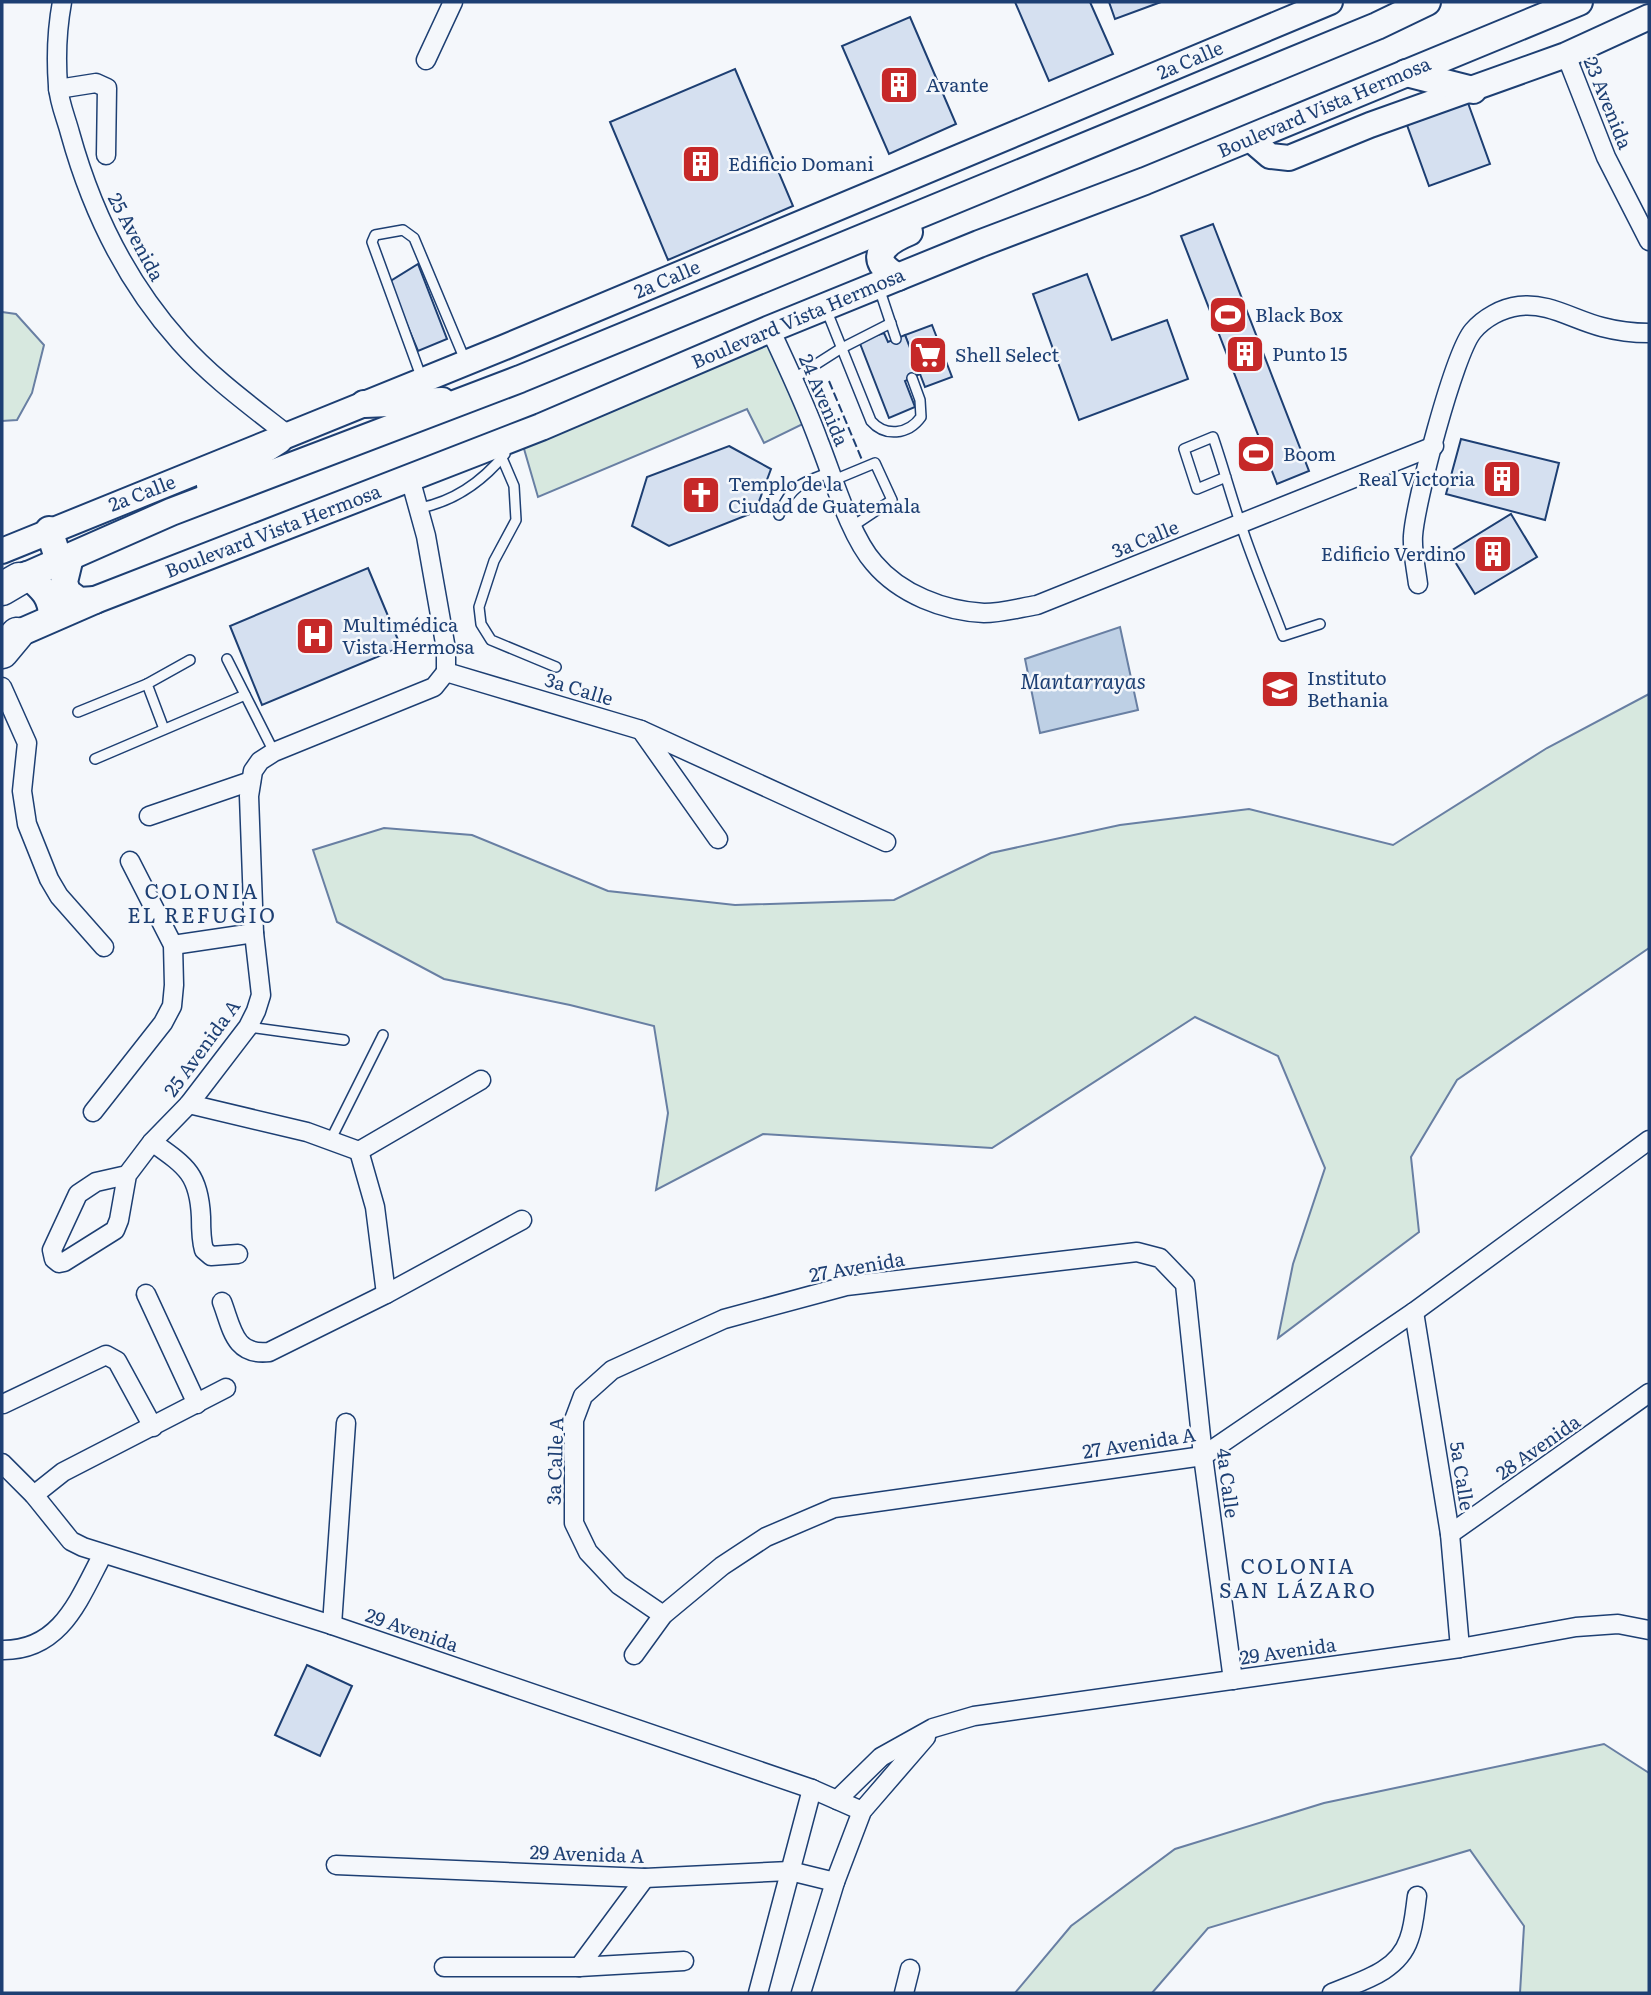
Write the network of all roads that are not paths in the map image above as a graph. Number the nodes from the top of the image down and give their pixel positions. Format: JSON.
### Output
{"nodes":[{"id":1,"x":62,"y":2,"type":"edge"},
{"id":2,"x":453,"y":2,"type":"edge"},
{"id":3,"x":1330,"y":2,"type":"edge"},
{"id":4,"x":1395,"y":2,"type":"edge"},
{"id":5,"x":1427,"y":2,"type":"edge"},
{"id":6,"x":1579,"y":2,"type":"edge"},
{"id":7,"x":1649,"y":17,"type":"edge"},
{"id":8,"x":1377,"y":26,"type":"junction"},
{"id":9,"x":1566,"y":55,"type":"junction"},
{"id":10,"x":426,"y":60,"type":"dead end"},
{"id":11,"x":1406,"y":73,"type":"junction"},
{"id":12,"x":58,"y":89,"type":"junction"},
{"id":13,"x":1473,"y":90,"type":"junction"},
{"id":14,"x":1249,"y":138,"type":"junction"},
{"id":15,"x":1083,"y":148,"type":"junction"},
{"id":16,"x":106,"y":155,"type":"dead end"},
{"id":17,"x":1649,"y":241,"type":"edge"},
{"id":18,"x":888,"y":281,"type":"junction"},
{"id":19,"x":825,"y":307,"type":"junction"},
{"id":20,"x":891,"y":323,"type":"junction"},
{"id":21,"x":770,"y":329,"type":"junction"},
{"id":22,"x":1649,"y":333,"type":"edge"},
{"id":23,"x":896,"y":339,"type":"dead end"},
{"id":24,"x":840,"y":349,"type":"junction"},
{"id":25,"x":465,"y":362,"type":"junction"},
{"id":26,"x":912,"y":378,"type":"dead end"},
{"id":27,"x":793,"y":379,"type":"junction"},
{"id":28,"x":423,"y":380,"type":"junction"},
{"id":29,"x":465,"y":401,"type":"junction"},
{"id":30,"x":364,"y":404,"type":"junction"},
{"id":31,"x":520,"y":435,"type":"junction"},
{"id":32,"x":284,"y":438,"type":"junction"},
{"id":33,"x":1433,"y":446,"type":"junction"},
{"id":34,"x":502,"y":458,"type":"junction"},
{"id":35,"x":833,"y":476,"type":"junction"},
{"id":36,"x":410,"y":478,"type":"junction"},
{"id":37,"x":1226,"y":478,"type":"junction"},
{"id":38,"x":420,"y":508,"type":"junction"},
{"id":39,"x":171,"y":512,"type":"junction"},
{"id":40,"x":779,"y":515,"type":"dead end"},
{"id":41,"x":1240,"y":524,"type":"junction"},
{"id":42,"x":853,"y":526,"type":"junction"},
{"id":43,"x":49,"y":530,"type":"junction"},
{"id":44,"x":2,"y":551,"type":"edge"},
{"id":45,"x":65,"y":559,"type":"junction"},
{"id":46,"x":874,"y":563,"type":"joint"},
{"id":47,"x":12,"y":581,"type":"edge"},
{"id":48,"x":1418,"y":584,"type":"dead end"},
{"id":49,"x":95,"y":600,"type":"junction"},
{"id":50,"x":52,"y":617,"type":"junction"},
{"id":51,"x":1320,"y":625,"type":"dead end"},
{"id":52,"x":7,"y":641,"type":"edge"},
{"id":53,"x":227,"y":659,"type":"dead end"},
{"id":54,"x":190,"y":660,"type":"dead end"},
{"id":55,"x":556,"y":667,"type":"dead end"},
{"id":56,"x":446,"y":672,"type":"junction"},
{"id":57,"x":147,"y":684,"type":"junction"},
{"id":58,"x":2,"y":687,"type":"edge"},
{"id":59,"x":245,"y":695,"type":"junction"},
{"id":60,"x":78,"y":712,"type":"dead end"},
{"id":61,"x":164,"y":729,"type":"junction"},
{"id":62,"x":641,"y":730,"type":"junction"},
{"id":63,"x":267,"y":756,"type":"junction"},
{"id":64,"x":95,"y":759,"type":"dead end"},
{"id":65,"x":251,"y":781,"type":"junction"},
{"id":66,"x":149,"y":816,"type":"dead end"},
{"id":67,"x":718,"y":839,"type":"dead end"},
{"id":68,"x":886,"y":842,"type":"dead end"},
{"id":69,"x":130,"y":861,"type":"dead end"},
{"id":70,"x":254,"y":933,"type":"junction"},
{"id":71,"x":173,"y":945,"type":"junction"},
{"id":72,"x":104,"y":947,"type":"dead end"},
{"id":73,"x":248,"y":1027,"type":"junction"},
{"id":74,"x":383,"y":1035,"type":"dead end"},
{"id":75,"x":344,"y":1040,"type":"dead end"},
{"id":76,"x":481,"y":1080,"type":"dead end"},
{"id":77,"x":188,"y":1104,"type":"junction"},
{"id":78,"x":93,"y":1112,"type":"dead end"},
{"id":79,"x":331,"y":1139,"type":"junction"},
{"id":80,"x":1649,"y":1140,"type":"edge"},
{"id":81,"x":152,"y":1142,"type":"junction"},
{"id":82,"x":359,"y":1150,"type":"junction"},
{"id":83,"x":127,"y":1175,"type":"junction"},
{"id":84,"x":522,"y":1220,"type":"dead end"},
{"id":85,"x":238,"y":1254,"type":"dead end"},
{"id":86,"x":1160,"y":1258,"type":"joint"},
{"id":87,"x":146,"y":1294,"type":"dead end"},
{"id":88,"x":386,"y":1294,"type":"junction"},
{"id":89,"x":222,"y":1302,"type":"dead end"},
{"id":90,"x":1414,"y":1312,"type":"junction"},
{"id":91,"x":226,"y":1388,"type":"dead end"},
{"id":92,"x":1649,"y":1393,"type":"edge"},
{"id":93,"x":583,"y":1396,"type":"joint"},
{"id":94,"x":3,"y":1404,"type":"edge"},
{"id":95,"x":197,"y":1404,"type":"junction"},
{"id":96,"x":346,"y":1423,"type":"dead end"},
{"id":97,"x":153,"y":1427,"type":"junction"},
{"id":98,"x":1203,"y":1457,"type":"junction"},
{"id":99,"x":2,"y":1463,"type":"edge"},
{"id":100,"x":34,"y":1495,"type":"junction"},
{"id":101,"x":1450,"y":1534,"type":"junction"},
{"id":102,"x":103,"y":1554,"type":"junction"},
{"id":103,"x":663,"y":1615,"type":"junction"},
{"id":104,"x":331,"y":1625,"type":"junction"},
{"id":105,"x":1649,"y":1630,"type":"edge"},
{"id":106,"x":1460,"y":1648,"type":"junction"},
{"id":107,"x":2,"y":1650,"type":"edge"},
{"id":108,"x":634,"y":1655,"type":"dead end"},
{"id":109,"x":1233,"y":1680,"type":"junction"},
{"id":110,"x":933,"y":1728,"type":"junction"},
{"id":111,"x":812,"y":1790,"type":"junction"},
{"id":112,"x":837,"y":1800,"type":"junction"},
{"id":113,"x":862,"y":1811,"type":"junction"},
{"id":114,"x":336,"y":1865,"type":"dead end"},
{"id":115,"x":790,"y":1871,"type":"junction"},
{"id":116,"x":645,"y":1878,"type":"junction"},
{"id":117,"x":835,"y":1882,"type":"junction"},
{"id":118,"x":1417,"y":1896,"type":"dead end"},
{"id":119,"x":684,"y":1961,"type":"dead end"},
{"id":120,"x":444,"y":1967,"type":"dead end"},
{"id":121,"x":579,"y":1967,"type":"junction"},
{"id":122,"x":911,"y":1969,"type":"dead end"},
{"id":123,"x":758,"y":1993,"type":"edge"},
{"id":124,"x":801,"y":1993,"type":"edge"},
{"id":125,"x":904,"y":1993,"type":"edge"},
{"id":126,"x":1332,"y":1993,"type":"edge"}],
"edges":[{"from":1,"to":12,"type":"street","name":"25 Avenida"},
{"from":2,"to":10,"type":"street"},
{"from":3,"to":25,"type":"street","name":"2a Calle"},
{"from":4,"to":8,"type":"main road"},
{"from":5,"to":8,"type":"main road"},
{"from":6,"to":11,"type":"main road","name":"Boulevard Vista Hermosa"},
{"from":7,"to":9,"type":"street"},
{"from":8,"to":15,"type":"main road"},
{"from":9,"to":13,"type":"street"},
{"from":9,"to":17,"type":"street","name":"23 Avenida"},
{"from":11,"to":13,"type":"main road"},
{"from":11,"to":14,"type":"main road","name":"Boulevard Vista Hermosa"},
{"from":12,"to":16,"type":"street"},
{"from":12,"to":32,"type":"street","name":"25 Avenida"},
{"from":13,"to":14,"type":"street"},
{"from":14,"to":18,"type":"main road","name":"Boulevard Vista Hermosa"},
{"from":15,"to":18,"type":"main road"},
{"from":15,"to":29,"type":"main road"},
{"from":18,"to":19,"type":"main road","name":"Boulevard Vista Hermosa"},
{"from":18,"to":20,"type":"lane"},
{"from":19,"to":21,"type":"main road","name":"Boulevard Vista Hermosa"},
{"from":19,"to":24,"type":"lane"},
{"from":20,"to":23,"type":"lane"},
{"from":20,"to":24,"type":"lane"},
{"from":21,"to":27,"type":"street","name":"24 Avenida"},
{"from":21,"to":31,"type":"main road","name":"Boulevard Vista Hermosa"},
{"from":22,"to":33,"type":"street"},
{"from":24,"to":26,"type":"lane"},
{"from":24,"to":27,"type":"lane"},
{"from":25,"to":28,"type":"street","name":"2a Calle"},
{"from":25,"to":28,"type":"lane"},
{"from":27,"to":35,"type":"street","name":"24 Avenida"},
{"from":28,"to":30,"type":"street","name":"2a Calle"},
{"from":29,"to":30,"type":"main road"},
{"from":29,"to":39,"type":"main road"},
{"from":30,"to":32,"type":"street","name":"2a Calle"},
{"from":31,"to":34,"type":"lane"},
{"from":31,"to":36,"type":"main road","name":"Boulevard Vista Hermosa"},
{"from":32,"to":39,"type":"main road"},
{"from":32,"to":43,"type":"street","name":"2a Calle"},
{"from":33,"to":41,"type":"street","name":"3a Calle"},
{"from":33,"to":48,"type":"street"},
{"from":34,"to":38,"type":"lane"},
{"from":34,"to":55,"type":"lane"},
{"from":35,"to":40,"type":"lane"},
{"from":35,"to":42,"type":"street","name":"24 Avenida"},
{"from":35,"to":42,"type":"lane"},
{"from":36,"to":38,"type":"street"},
{"from":36,"to":49,"type":"main road","name":"Boulevard Vista Hermosa"},
{"from":37,"to":37,"type":"lane"},
{"from":37,"to":41,"type":"lane"},
{"from":38,"to":56,"type":"street"},
{"from":39,"to":45,"type":"main road"},
{"from":41,"to":46,"type":"street","name":"3a Calle"},
{"from":41,"to":51,"type":"lane"},
{"from":42,"to":46,"type":"street","name":"24 Avenida"},
{"from":43,"to":44,"type":"street","name":"2a Calle"},
{"from":43,"to":45,"type":"main road"},
{"from":45,"to":47,"type":"main road"},
{"from":45,"to":49,"type":"main road"},
{"from":47,"to":50,"type":"main road"},
{"from":49,"to":50,"type":"main road","name":"Boulevard Vista Hermosa"},
{"from":50,"to":52,"type":"main road","name":"Boulevard Vista Hermosa"},
{"from":53,"to":59,"type":"lane"},
{"from":54,"to":57,"type":"lane"},
{"from":56,"to":62,"type":"street","name":"3a Calle"},
{"from":56,"to":63,"type":"street"},
{"from":57,"to":60,"type":"lane"},
{"from":57,"to":61,"type":"lane"},
{"from":58,"to":72,"type":"street"},
{"from":59,"to":61,"type":"lane"},
{"from":59,"to":63,"type":"lane"},
{"from":61,"to":64,"type":"lane"},
{"from":62,"to":67,"type":"street"},
{"from":62,"to":68,"type":"street","name":"3a Calle"},
{"from":63,"to":65,"type":"street","name":"25 Avenida A"},
{"from":65,"to":66,"type":"street"},
{"from":65,"to":70,"type":"street","name":"25 Avenida A"},
{"from":69,"to":71,"type":"street"},
{"from":70,"to":71,"type":"street"},
{"from":70,"to":73,"type":"street","name":"25 Avenida A"},
{"from":71,"to":78,"type":"street"},
{"from":73,"to":75,"type":"lane"},
{"from":73,"to":77,"type":"street","name":"25 Avenida A"},
{"from":74,"to":79,"type":"lane"},
{"from":76,"to":82,"type":"street"},
{"from":77,"to":79,"type":"street"},
{"from":77,"to":81,"type":"street","name":"25 Avenida A"},
{"from":79,"to":82,"type":"street"},
{"from":80,"to":90,"type":"street","name":"27 Avenida A"},
{"from":81,"to":83,"type":"street","name":"25 Avenida A"},
{"from":81,"to":85,"type":"street"},
{"from":82,"to":88,"type":"street"},
{"from":83,"to":83,"type":"street"},
{"from":84,"to":88,"type":"street"},
{"from":86,"to":93,"type":"street","name":"27 Avenida"},
{"from":86,"to":98,"type":"street","name":"4a Calle"},
{"from":87,"to":95,"type":"street"},
{"from":88,"to":89,"type":"street"},
{"from":90,"to":98,"type":"street","name":"27 Avenida A"},
{"from":90,"to":101,"type":"street","name":"5a Calle"},
{"from":91,"to":95,"type":"street"},
{"from":92,"to":101,"type":"street","name":"28 Avenida"},
{"from":93,"to":103,"type":"street","name":"3a Calle A"},
{"from":94,"to":97,"type":"street"},
{"from":95,"to":97,"type":"street"},
{"from":96,"to":104,"type":"street"},
{"from":97,"to":100,"type":"street"},
{"from":98,"to":103,"type":"street","name":"27 Avenida A"},
{"from":98,"to":109,"type":"street","name":"4a Calle"},
{"from":99,"to":100,"type":"street","name":"29 Avenida"},
{"from":100,"to":102,"type":"street","name":"29 Avenida"},
{"from":101,"to":106,"type":"street","name":"5a Calle"},
{"from":102,"to":104,"type":"street","name":"29 Avenida"},
{"from":102,"to":107,"type":"street"},
{"from":103,"to":108,"type":"street","name":"27 Avenida A"},
{"from":104,"to":111,"type":"street","name":"29 Avenida"},
{"from":105,"to":106,"type":"street","name":"29 Avenida"},
{"from":106,"to":109,"type":"street","name":"29 Avenida"},
{"from":109,"to":110,"type":"street","name":"29 Avenida"},
{"from":110,"to":112,"type":"street","name":"29 Avenida"},
{"from":110,"to":113,"type":"street"},
{"from":111,"to":112,"type":"street","name":"29 Avenida"},
{"from":111,"to":115,"type":"street"},
{"from":112,"to":113,"type":"street","name":"29 Avenida"},
{"from":113,"to":117,"type":"street"},
{"from":114,"to":116,"type":"street","name":"29 Avenida A"},
{"from":115,"to":116,"type":"street","name":"29 Avenida A"},
{"from":115,"to":117,"type":"street","name":"29 Avenida A"},
{"from":115,"to":123,"type":"street"},
{"from":116,"to":121,"type":"street"},
{"from":117,"to":124,"type":"street"},
{"from":118,"to":126,"type":"street"},
{"from":119,"to":121,"type":"street"},
{"from":120,"to":121,"type":"street"},
{"from":122,"to":125,"type":"street"}]}
